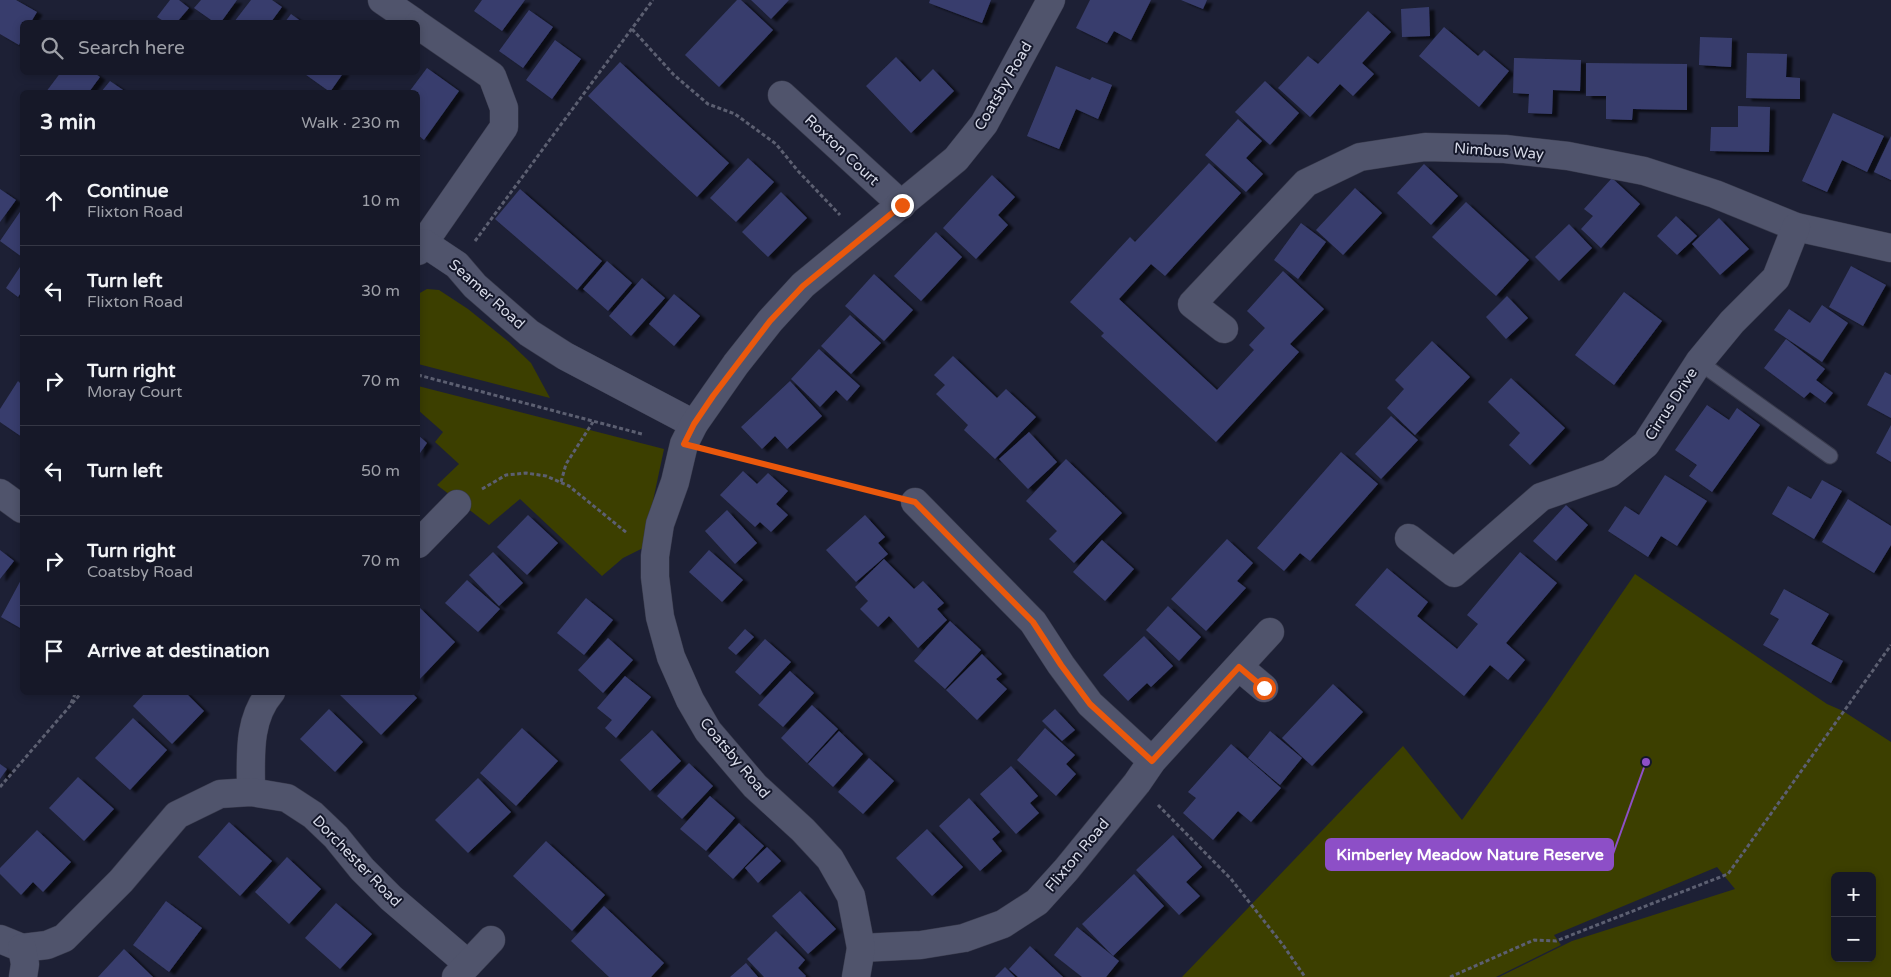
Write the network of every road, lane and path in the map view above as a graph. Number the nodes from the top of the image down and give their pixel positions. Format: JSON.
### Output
{"nodes":[{"id":1,"x":382,"y":0,"type":"edge"},
{"id":2,"x":653,"y":0,"type":"edge"},
{"id":3,"x":1051,"y":0,"type":"edge"},
{"id":4,"x":411,"y":20,"type":"edge"},
{"id":5,"x":420,"y":26,"type":"edge"},
{"id":6,"x":632,"y":29,"type":"junction"},
{"id":7,"x":782,"y":95,"type":"dead end"},
{"id":8,"x":902,"y":205,"type":"junction"},
{"id":9,"x":1796,"y":227,"type":"junction"},
{"id":10,"x":862,"y":238,"type":"junction"},
{"id":11,"x":421,"y":247,"type":"edge"},
{"id":12,"x":1891,"y":248,"type":"edge"},
{"id":13,"x":457,"y":265,"type":"junction"},
{"id":14,"x":1224,"y":329,"type":"dead end"},
{"id":15,"x":1698,"y":362,"type":"junction"},
{"id":16,"x":420,"y":376,"type":"edge"},
{"id":17,"x":593,"y":422,"type":"junction"},
{"id":18,"x":689,"y":434,"type":"junction"},
{"id":19,"x":1830,"y":456,"type":"dead end"},
{"id":20,"x":560,"y":482,"type":"junction"},
{"id":21,"x":0,"y":493,"type":"edge"},
{"id":22,"x":915,"y":502,"type":"joint"},
{"id":23,"x":457,"y":504,"type":"joint"},
{"id":24,"x":20,"y":508,"type":"edge"},
{"id":25,"x":1409,"y":538,"type":"dead end"},
{"id":26,"x":420,"y":542,"type":"edge"},
{"id":27,"x":655,"y":556,"type":"junction"},
{"id":28,"x":1270,"y":632,"type":"dead end"},
{"id":29,"x":1891,"y":645,"type":"edge"},
{"id":30,"x":1239,"y":667,"type":"junction"},
{"id":31,"x":1264,"y":688,"type":"dead end"},
{"id":32,"x":75,"y":695,"type":"edge"},
{"id":33,"x":80,"y":695,"type":"edge"},
{"id":34,"x":268,"y":695,"type":"edge"},
{"id":35,"x":69,"y":708,"type":"junction"},
{"id":36,"x":1145,"y":772,"type":"junction"},
{"id":37,"x":0,"y":787,"type":"edge"},
{"id":38,"x":251,"y":792,"type":"junction"},
{"id":39,"x":491,"y":940,"type":"dead end"},
{"id":40,"x":11,"y":944,"type":"edge"},
{"id":41,"x":861,"y":948,"type":"junction"},
{"id":42,"x":462,"y":971,"type":"edge"},
{"id":43,"x":23,"y":977,"type":"edge"},
{"id":44,"x":856,"y":977,"type":"edge"},
{"id":45,"x":1305,"y":977,"type":"edge"},
{"id":46,"x":1450,"y":977,"type":"edge"}],
"edges":[{"from":1,"to":4,"type":"street"},
{"from":2,"to":6,"type":"path"},
{"from":3,"to":8,"type":"street","name":"Coatsby Road"},
{"from":5,"to":11,"type":"street","name":"Seamer Road"},
{"from":6,"to":10,"type":"path"},
{"from":6,"to":13,"type":"path"},
{"from":7,"to":8,"type":"street","name":"Roxton Court"},
{"from":8,"to":10,"type":"street","name":"Coatsby Road"},
{"from":9,"to":12,"type":"street","name":"Nimbus Way"},
{"from":9,"to":14,"type":"street","name":"Nimbus Way"},
{"from":9,"to":15,"type":"street","name":"Cirrus Drive"},
{"from":10,"to":18,"type":"street","name":"Coatsby Road"},
{"from":11,"to":13,"type":"street","name":"Seamer Road"},
{"from":13,"to":18,"type":"street","name":"Seamer Road"},
{"from":15,"to":19,"type":"lane"},
{"from":15,"to":25,"type":"street","name":"Cirrus Drive"},
{"from":16,"to":17,"type":"path"},
{"from":17,"to":18,"type":"path"},
{"from":17,"to":20,"type":"path"},
{"from":18,"to":22,"type":"path"},
{"from":18,"to":27,"type":"street","name":"Coatsby Road"},
{"from":20,"to":23,"type":"path"},
{"from":20,"to":27,"type":"path"},
{"from":21,"to":24,"type":"street"},
{"from":22,"to":36,"type":"street"},
{"from":23,"to":26,"type":"street"},
{"from":27,"to":41,"type":"street","name":"Coatsby Road"},
{"from":28,"to":30,"type":"street","name":"Flixton Road"},
{"from":29,"to":46,"type":"path"},
{"from":30,"to":31,"type":"street"},
{"from":30,"to":36,"type":"street","name":"Flixton Road"},
{"from":32,"to":35,"type":"path"},
{"from":33,"to":35,"type":"path"},
{"from":34,"to":38,"type":"street"},
{"from":35,"to":37,"type":"path"},
{"from":36,"to":41,"type":"street","name":"Flixton Road"},
{"from":36,"to":45,"type":"path"},
{"from":38,"to":40,"type":"street","name":"Dorchester Road"},
{"from":38,"to":42,"type":"street","name":"Dorchester Road"},
{"from":39,"to":42,"type":"street","name":"Dorchester Road"},
{"from":40,"to":43,"type":"street"},
{"from":41,"to":44,"type":"street","name":"Coatsby Road"}]}
